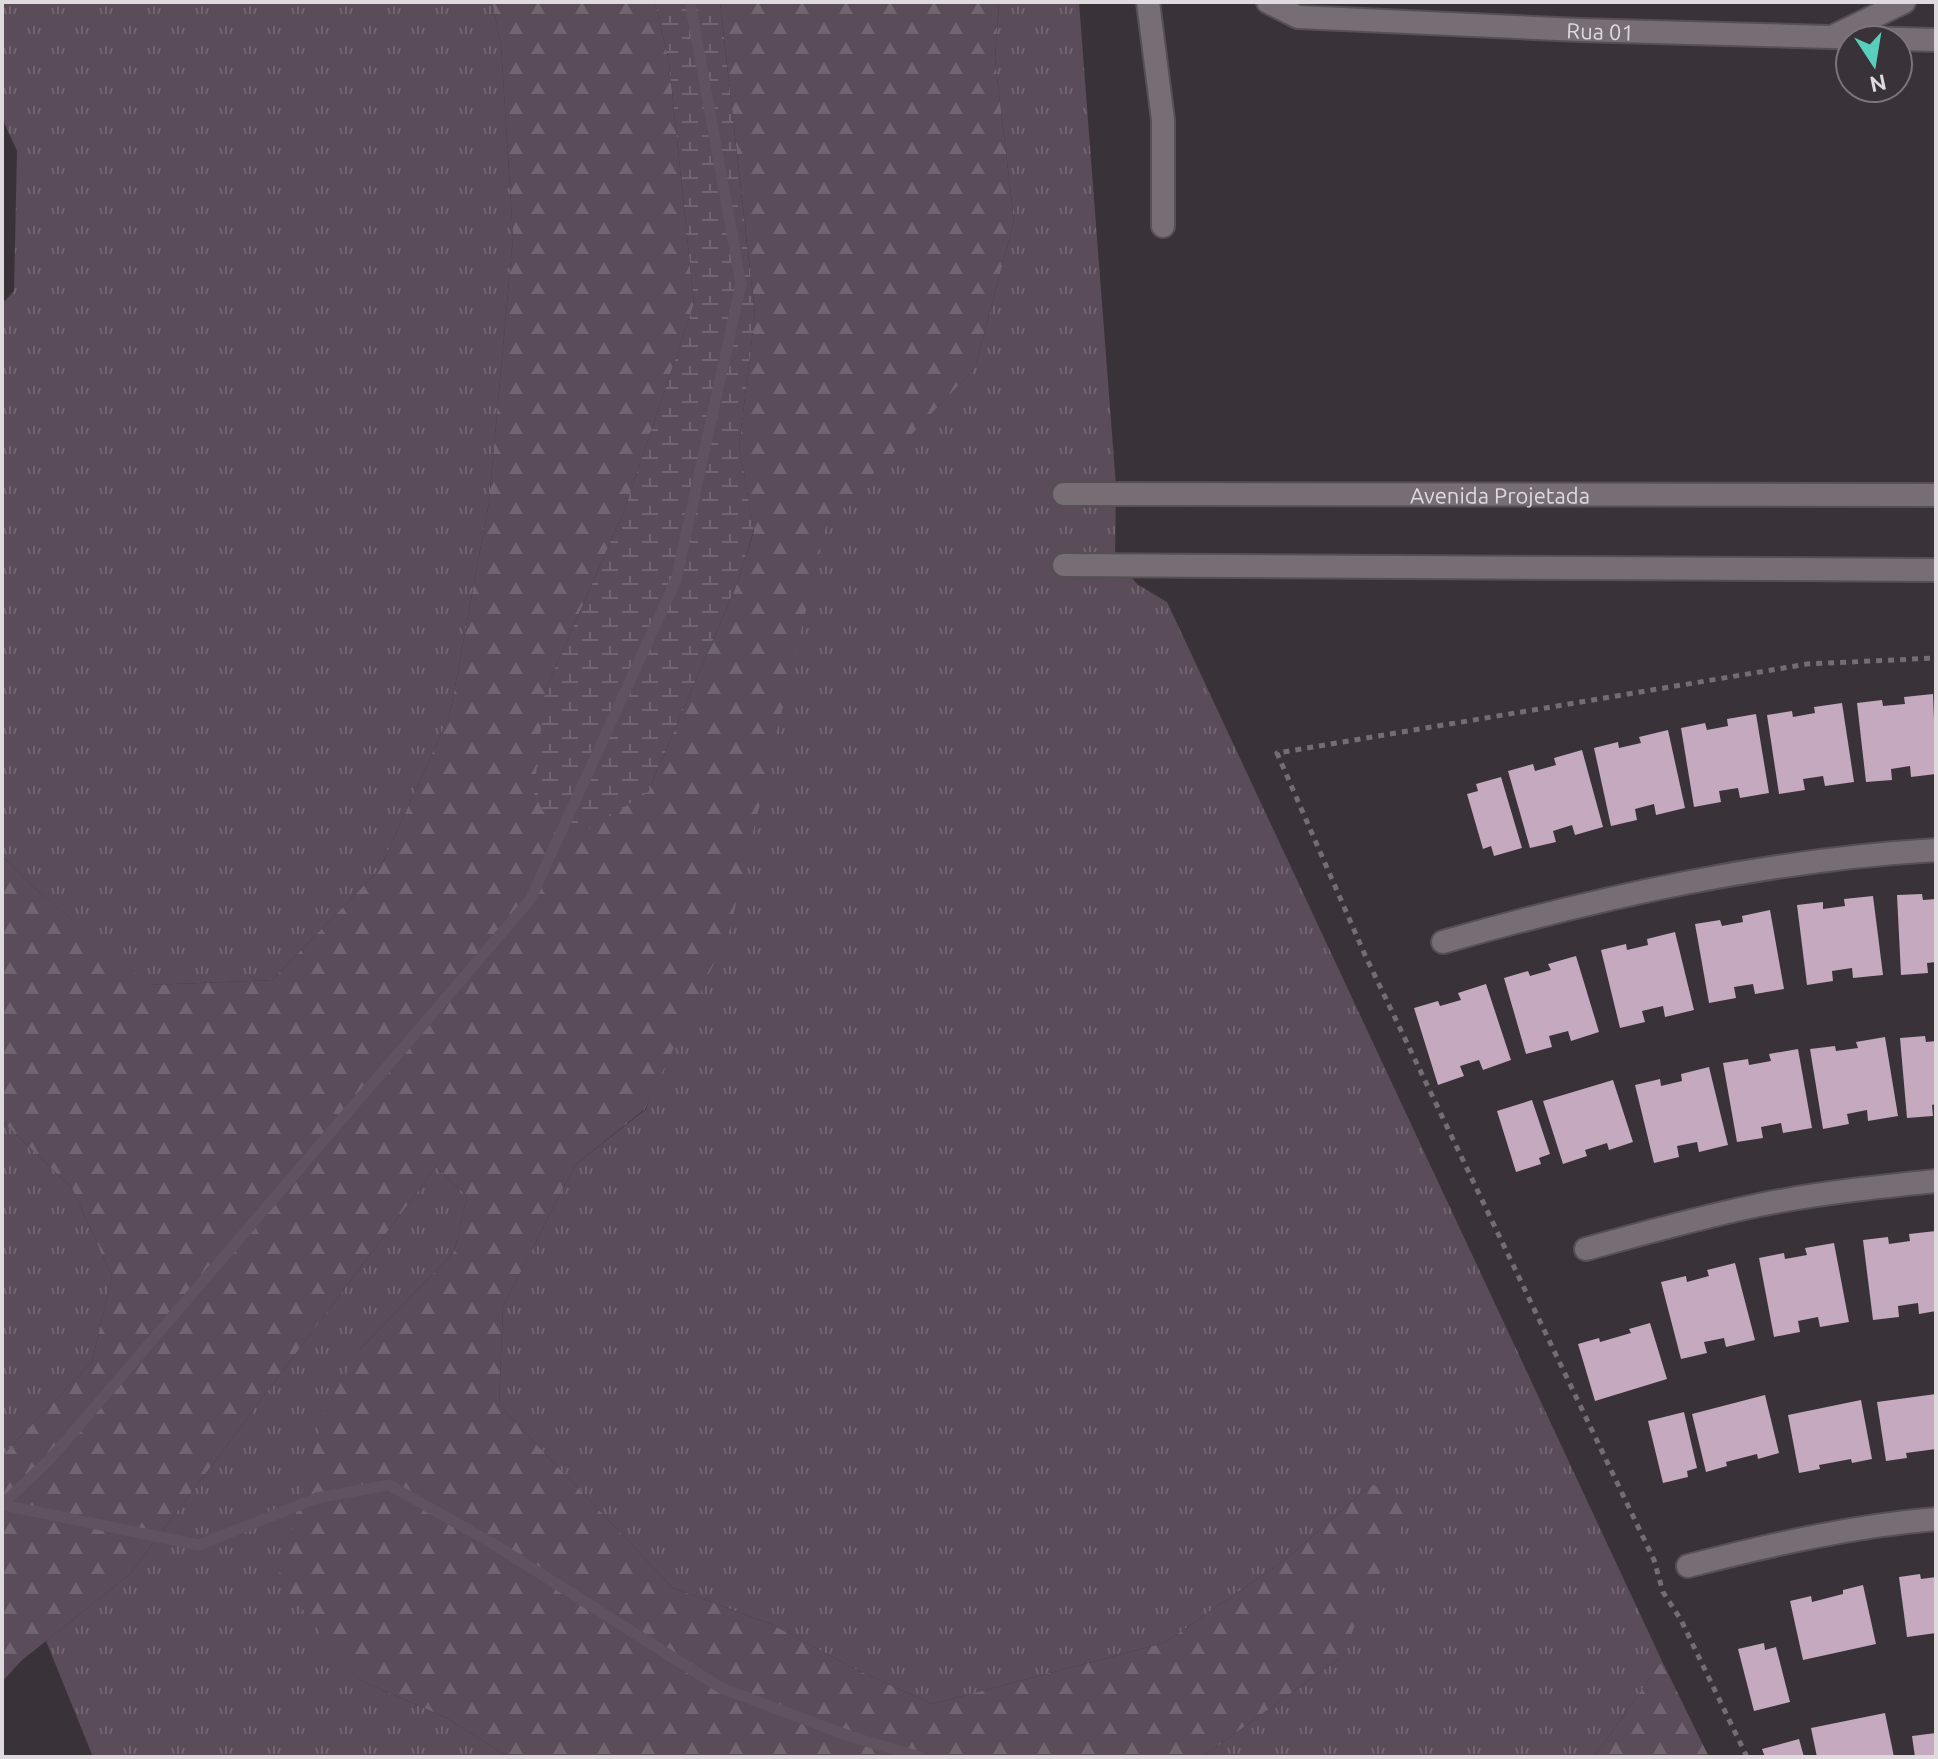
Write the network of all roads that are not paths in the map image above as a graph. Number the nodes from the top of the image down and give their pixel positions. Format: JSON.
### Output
{"nodes":[{"id":1,"x":1148,"y":2,"type":"edge"},
{"id":2,"x":1268,"y":2,"type":"edge"},
{"id":3,"x":1904,"y":2,"type":"edge"},
{"id":4,"x":1858,"y":24,"type":"edge"},
{"id":5,"x":1834,"y":35,"type":"edge"},
{"id":6,"x":1914,"y":39,"type":"edge"},
{"id":7,"x":1936,"y":40,"type":"edge"},
{"id":8,"x":1163,"y":226,"type":"dead end"},
{"id":9,"x":1064,"y":494,"type":"dead end"},
{"id":10,"x":1936,"y":495,"type":"edge"},
{"id":11,"x":1064,"y":565,"type":"dead end"},
{"id":12,"x":1936,"y":570,"type":"edge"},
{"id":13,"x":1936,"y":850,"type":"edge"},
{"id":14,"x":1443,"y":942,"type":"dead end"},
{"id":15,"x":1936,"y":1181,"type":"edge"},
{"id":16,"x":1586,"y":1249,"type":"dead end"},
{"id":17,"x":1936,"y":1519,"type":"edge"},
{"id":18,"x":1688,"y":1566,"type":"dead end"}],
"edges":[{"from":1,"to":8,"type":"street"},
{"from":2,"to":5,"type":"street","name":"Rua 01"},
{"from":3,"to":4,"type":"street"},
{"from":6,"to":7,"type":"street","name":"Rua 01"},
{"from":9,"to":10,"type":"street","name":"Avenida Projetada"},
{"from":11,"to":12,"type":"street"},
{"from":13,"to":14,"type":"street"},
{"from":15,"to":16,"type":"street"},
{"from":17,"to":18,"type":"street"}]}
